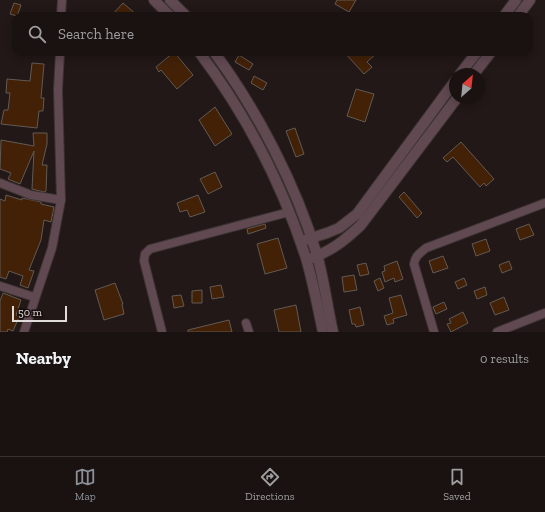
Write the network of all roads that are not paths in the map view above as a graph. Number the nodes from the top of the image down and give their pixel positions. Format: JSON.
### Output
{"nodes":[{"id":1,"x":62,"y":0,"type":"edge"},
{"id":2,"x":154,"y":0,"type":"edge"},
{"id":3,"x":170,"y":0,"type":"edge"},
{"id":4,"x":516,"y":0,"type":"edge"},
{"id":5,"x":530,"y":0,"type":"edge"},
{"id":6,"x":61,"y":12,"type":"edge"},
{"id":7,"x":166,"y":12,"type":"edge"},
{"id":8,"x":182,"y":12,"type":"edge"},
{"id":9,"x":507,"y":12,"type":"edge"},
{"id":10,"x":521,"y":12,"type":"edge"},
{"id":11,"x":60,"y":56,"type":"edge"},
{"id":12,"x":202,"y":56,"type":"edge"},
{"id":13,"x":217,"y":56,"type":"edge"},
{"id":14,"x":474,"y":56,"type":"edge"},
{"id":15,"x":488,"y":56,"type":"edge"},
{"id":16,"x":465,"y":68,"type":"edge"},
{"id":17,"x":479,"y":68,"type":"edge"},
{"id":18,"x":449,"y":89,"type":"edge"},
{"id":19,"x":452,"y":104,"type":"edge"},
{"id":20,"x":0,"y":183,"type":"edge"},
{"id":21,"x":61,"y":200,"type":"junction"},
{"id":22,"x":545,"y":203,"type":"edge"},
{"id":23,"x":289,"y":212,"type":"junction"},
{"id":24,"x":311,"y":238,"type":"junction"},
{"id":25,"x":300,"y":242,"type":"junction"},
{"id":26,"x":317,"y":256,"type":"junction"},
{"id":27,"x":306,"y":260,"type":"junction"},
{"id":28,"x":0,"y":286,"type":"edge"},
{"id":29,"x":34,"y":297,"type":"junction"},
{"id":30,"x":545,"y":313,"type":"edge"},
{"id":31,"x":246,"y":323,"type":"dead end"},
{"id":32,"x":24,"y":332,"type":"edge"},
{"id":33,"x":162,"y":332,"type":"edge"},
{"id":34,"x":249,"y":332,"type":"edge"},
{"id":35,"x":323,"y":332,"type":"edge"},
{"id":36,"x":333,"y":332,"type":"edge"},
{"id":37,"x":434,"y":332,"type":"edge"},
{"id":38,"x":497,"y":332,"type":"edge"}],
"edges":[{"from":1,"to":6,"type":"street"},
{"from":2,"to":7,"type":"street"},
{"from":3,"to":8,"type":"street"},
{"from":4,"to":9,"type":"street"},
{"from":5,"to":10,"type":"street"},
{"from":11,"to":21,"type":"street"},
{"from":12,"to":23,"type":"street"},
{"from":13,"to":24,"type":"street"},
{"from":14,"to":16,"type":"street"},
{"from":15,"to":17,"type":"street"},
{"from":18,"to":24,"type":"street"},
{"from":19,"to":26,"type":"street"},
{"from":20,"to":21,"type":"street"},
{"from":21,"to":29,"type":"street"},
{"from":22,"to":37,"type":"street"},
{"from":23,"to":25,"type":"street"},
{"from":23,"to":33,"type":"street"},
{"from":24,"to":25,"type":"street"},
{"from":24,"to":26,"type":"street"},
{"from":25,"to":27,"type":"street"},
{"from":26,"to":27,"type":"street"},
{"from":26,"to":36,"type":"street"},
{"from":27,"to":35,"type":"street"},
{"from":28,"to":29,"type":"street"},
{"from":29,"to":32,"type":"street"},
{"from":30,"to":38,"type":"street"},
{"from":31,"to":34,"type":"street"}]}
